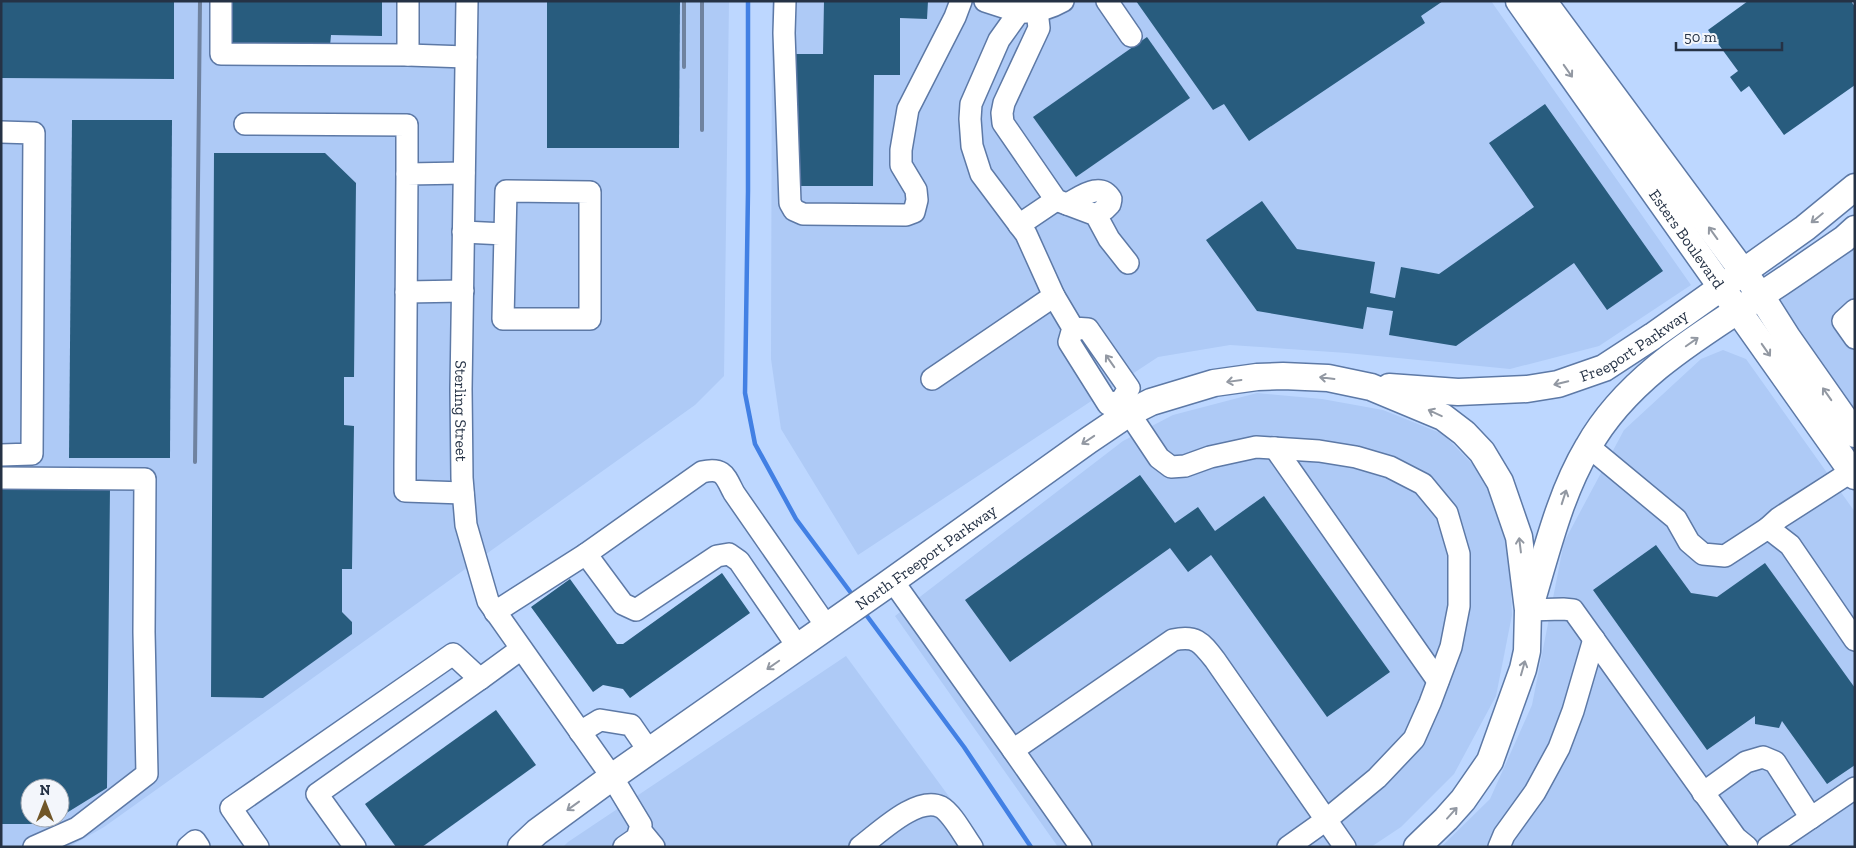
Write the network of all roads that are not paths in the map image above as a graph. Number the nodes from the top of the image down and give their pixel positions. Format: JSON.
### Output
{"nodes":[{"id":1,"x":221,"y":1,"type":"edge"},
{"id":2,"x":408,"y":1,"type":"edge"},
{"id":3,"x":467,"y":1,"type":"edge"},
{"id":4,"x":785,"y":1,"type":"edge"},
{"id":5,"x":961,"y":1,"type":"edge"},
{"id":6,"x":986,"y":1,"type":"edge"},
{"id":7,"x":1063,"y":1,"type":"edge"},
{"id":8,"x":1107,"y":1,"type":"edge"},
{"id":9,"x":1519,"y":1,"type":"edge"},
{"id":10,"x":1543,"y":1,"type":"edge"},
{"id":11,"x":1027,"y":8,"type":"edge"},
{"id":12,"x":1131,"y":36,"type":"dead end"},
{"id":13,"x":408,"y":55,"type":"junction"},
{"id":14,"x":466,"y":57,"type":"junction"},
{"id":15,"x":245,"y":124,"type":"dead end"},
{"id":16,"x":1,"y":132,"type":"edge"},
{"id":17,"x":464,"y":173,"type":"junction"},
{"id":18,"x":406,"y":174,"type":"junction"},
{"id":19,"x":1855,"y":187,"type":"edge"},
{"id":20,"x":1061,"y":202,"type":"junction"},
{"id":21,"x":1019,"y":225,"type":"junction"},
{"id":22,"x":1855,"y":229,"type":"edge"},
{"id":23,"x":463,"y":232,"type":"junction"},
{"id":24,"x":504,"y":234,"type":"junction"},
{"id":25,"x":1128,"y":263,"type":"dead end"},
{"id":26,"x":1732,"y":280,"type":"junction"},
{"id":27,"x":462,"y":291,"type":"junction"},
{"id":28,"x":406,"y":292,"type":"junction"},
{"id":29,"x":1054,"y":296,"type":"junction"},
{"id":30,"x":1761,"y":296,"type":"junction"},
{"id":31,"x":1738,"y":310,"type":"junction"},
{"id":32,"x":1855,"y":310,"type":"edge"},
{"id":33,"x":1855,"y":338,"type":"edge"},
{"id":34,"x":932,"y":378,"type":"dead end"},
{"id":35,"x":1371,"y":387,"type":"junction"},
{"id":36,"x":1125,"y":407,"type":"junction"},
{"id":37,"x":1855,"y":434,"type":"edge"},
{"id":38,"x":1588,"y":446,"type":"junction"},
{"id":39,"x":1275,"y":448,"type":"junction"},
{"id":40,"x":1,"y":455,"type":"edge"},
{"id":41,"x":1853,"y":474,"type":"edge"},
{"id":42,"x":1,"y":478,"type":"edge"},
{"id":43,"x":463,"y":493,"type":"junction"},
{"id":44,"x":1768,"y":528,"type":"junction"},
{"id":45,"x":586,"y":554,"type":"junction"},
{"id":46,"x":889,"y":583,"type":"junction"},
{"id":47,"x":1528,"y":610,"type":"junction"},
{"id":48,"x":495,"y":612,"type":"junction"},
{"id":49,"x":827,"y":626,"type":"junction"},
{"id":50,"x":1594,"y":639,"type":"junction"},
{"id":51,"x":1855,"y":640,"type":"edge"},
{"id":52,"x":798,"y":647,"type":"junction"},
{"id":53,"x":521,"y":649,"type":"junction"},
{"id":54,"x":480,"y":680,"type":"junction"},
{"id":55,"x":1438,"y":681,"type":"junction"},
{"id":56,"x":580,"y":732,"type":"junction"},
{"id":57,"x":1013,"y":750,"type":"junction"},
{"id":58,"x":649,"y":751,"type":"junction"},
{"id":59,"x":612,"y":777,"type":"junction"},
{"id":60,"x":1855,"y":788,"type":"edge"},
{"id":61,"x":1703,"y":793,"type":"junction"},
{"id":62,"x":1811,"y":818,"type":"junction"},
{"id":63,"x":1326,"y":820,"type":"junction"},
{"id":64,"x":640,"y":830,"type":"junction"},
{"id":65,"x":34,"y":847,"type":"edge"},
{"id":66,"x":188,"y":847,"type":"edge"},
{"id":67,"x":199,"y":847,"type":"edge"},
{"id":68,"x":258,"y":847,"type":"edge"},
{"id":69,"x":355,"y":847,"type":"edge"},
{"id":70,"x":521,"y":847,"type":"edge"},
{"id":71,"x":624,"y":847,"type":"edge"},
{"id":72,"x":654,"y":847,"type":"edge"},
{"id":73,"x":860,"y":847,"type":"edge"},
{"id":74,"x":972,"y":847,"type":"edge"},
{"id":75,"x":1081,"y":847,"type":"edge"},
{"id":76,"x":1288,"y":847,"type":"edge"},
{"id":77,"x":1345,"y":847,"type":"edge"},
{"id":78,"x":1417,"y":847,"type":"edge"},
{"id":79,"x":1499,"y":847,"type":"edge"},
{"id":80,"x":1747,"y":847,"type":"edge"},
{"id":81,"x":1768,"y":847,"type":"edge"}],
"edges":[{"from":1,"to":13,"type":"street"},
{"from":2,"to":13,"type":"street"},
{"from":3,"to":14,"type":"street","name":"Sterling Street"},
{"from":4,"to":5,"type":"street"},
{"from":6,"to":11,"type":"street"},
{"from":7,"to":11,"type":"street"},
{"from":8,"to":12,"type":"street"},
{"from":9,"to":26,"type":"main road","name":"Esters Boulevard","one_way":true},
{"from":26,"to":10,"type":"main road","name":"Esters Boulevard","one_way":true},
{"from":11,"to":20,"type":"street"},
{"from":11,"to":21,"type":"street"},
{"from":13,"to":14,"type":"street"},
{"from":14,"to":17,"type":"street","name":"Sterling Street"},
{"from":15,"to":18,"type":"street"},
{"from":16,"to":40,"type":"street"},
{"from":17,"to":18,"type":"street"},
{"from":17,"to":23,"type":"street","name":"Sterling Street"},
{"from":18,"to":28,"type":"street"},
{"from":19,"to":26,"type":"main road","name":"Freeport Parkway","one_way":true},
{"from":20,"to":21,"type":"street"},
{"from":20,"to":25,"type":"street"},
{"from":21,"to":29,"type":"street"},
{"from":22,"to":30,"type":"main road","name":"Freeport Parkway"},
{"from":23,"to":24,"type":"street"},
{"from":23,"to":27,"type":"street","name":"Sterling Street"},
{"from":24,"to":24,"type":"street"},
{"from":26,"to":30,"type":"main road","name":"Esters Boulevard"},
{"from":26,"to":31,"type":"main road","name":"Esters Boulevard"},
{"from":26,"to":35,"type":"main road","name":"Freeport Parkway","one_way":true},
{"from":27,"to":28,"type":"street"},
{"from":27,"to":43,"type":"street","name":"Sterling Street"},
{"from":28,"to":43,"type":"street"},
{"from":29,"to":34,"type":"street"},
{"from":29,"to":36,"type":"street"},
{"from":30,"to":31,"type":"main road","name":"Freeport Parkway"},
{"from":37,"to":30,"type":"main road","name":"Esters Boulevard","one_way":true},
{"from":38,"to":31,"type":"main road","name":"Freeport Parkway","one_way":true},
{"from":31,"to":41,"type":"main road","name":"Esters Boulevard","one_way":true},
{"from":32,"to":33,"type":"street"},
{"from":35,"to":36,"type":"main road","name":"North Freeport Parkway","one_way":true},
{"from":47,"to":35,"type":"main road","one_way":true},
{"from":36,"to":39,"type":"street"},
{"from":36,"to":46,"type":"main road","name":"North Freeport Parkway","one_way":true},
{"from":38,"to":44,"type":"street"},
{"from":47,"to":38,"type":"main road","name":"Freeport Parkway","one_way":true},
{"from":39,"to":55,"type":"street"},
{"from":39,"to":55,"type":"street"},
{"from":41,"to":44,"type":"street"},
{"from":42,"to":65,"type":"street"},
{"from":43,"to":48,"type":"street","name":"Sterling Street"},
{"from":44,"to":51,"type":"street"},
{"from":45,"to":48,"type":"street"},
{"from":45,"to":49,"type":"street"},
{"from":45,"to":52,"type":"street"},
{"from":46,"to":49,"type":"main road","name":"North Freeport Parkway"},
{"from":46,"to":57,"type":"street"},
{"from":47,"to":50,"type":"street"},
{"from":78,"to":47,"type":"main road","one_way":true},
{"from":48,"to":53,"type":"street","name":"Sterling Street"},
{"from":49,"to":52,"type":"main road","name":"North Freeport Parkway"},
{"from":50,"to":61,"type":"street"},
{"from":50,"to":79,"type":"street"},
{"from":52,"to":58,"type":"main road","name":"North Freeport Parkway","one_way":true},
{"from":53,"to":54,"type":"street"},
{"from":53,"to":56,"type":"street","name":"Sterling Street"},
{"from":54,"to":68,"type":"street"},
{"from":54,"to":69,"type":"street"},
{"from":55,"to":63,"type":"street"},
{"from":56,"to":58,"type":"street"},
{"from":56,"to":59,"type":"street","name":"Sterling Street"},
{"from":57,"to":63,"type":"street"},
{"from":57,"to":75,"type":"street"},
{"from":58,"to":59,"type":"main road","name":"North Freeport Parkway"},
{"from":59,"to":64,"type":"street","name":"Sterling Street"},
{"from":59,"to":70,"type":"main road","name":"North Freeport Parkway","one_way":true},
{"from":60,"to":62,"type":"street"},
{"from":61,"to":62,"type":"street"},
{"from":61,"to":80,"type":"street"},
{"from":62,"to":81,"type":"street"},
{"from":63,"to":76,"type":"street"},
{"from":63,"to":77,"type":"street"},
{"from":64,"to":71,"type":"street"},
{"from":64,"to":72,"type":"street","name":"Sterling Street"},
{"from":66,"to":67,"type":"street"},
{"from":73,"to":74,"type":"street"}]}
